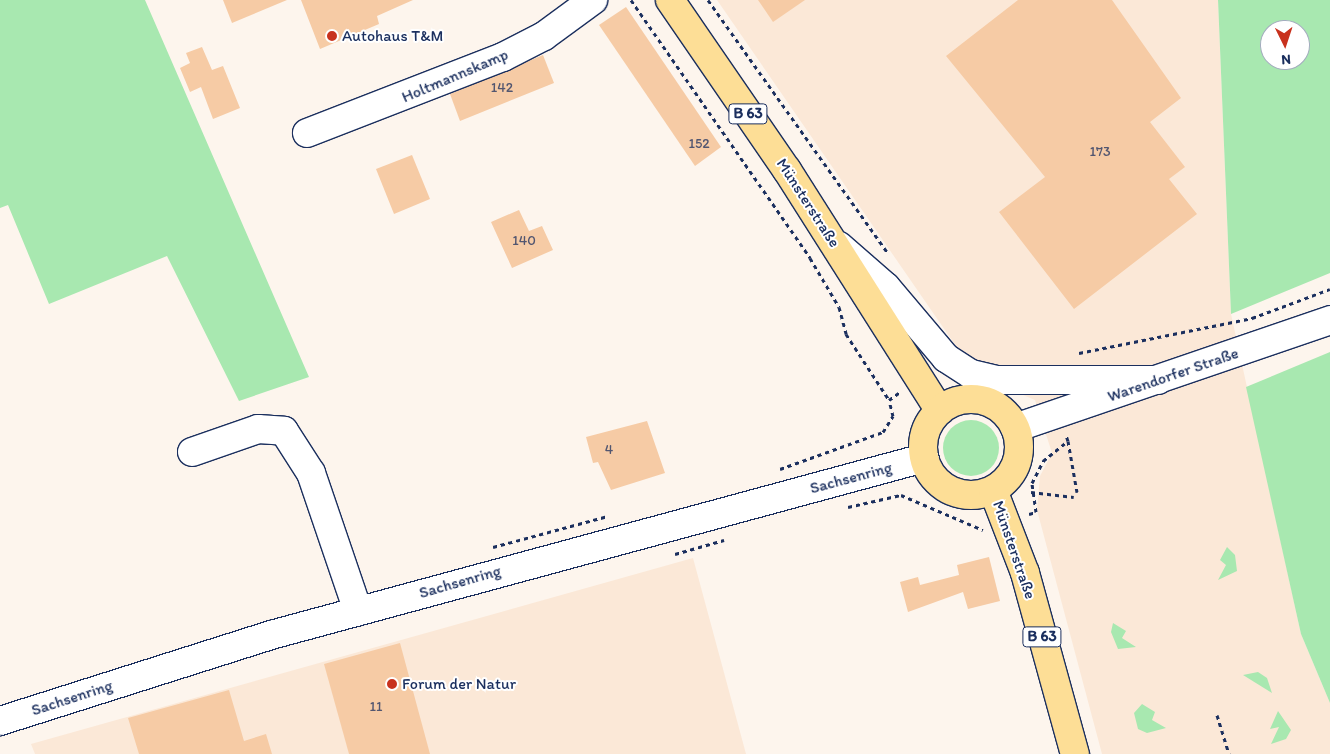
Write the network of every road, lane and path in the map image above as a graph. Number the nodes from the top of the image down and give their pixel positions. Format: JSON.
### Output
{"nodes":[{"id":1,"x":593,"y":0,"type":"edge"},
{"id":2,"x":632,"y":0,"type":"edge"},
{"id":3,"x":670,"y":0,"type":"edge"},
{"id":4,"x":708,"y":0,"type":"edge"},
{"id":5,"x":308,"y":133,"type":"dead end"},
{"id":6,"x":834,"y":242,"type":"junction"},
{"id":7,"x":894,"y":262,"type":"dead end"},
{"id":8,"x":1330,"y":290,"type":"edge"},
{"id":9,"x":1330,"y":320,"type":"edge"},
{"id":10,"x":1076,"y":354,"type":"dead end"},
{"id":11,"x":1158,"y":380,"type":"junction"},
{"id":12,"x":889,"y":400,"type":"dead end"},
{"id":13,"x":940,"y":411,"type":"junction"},
{"id":14,"x":1015,"y":428,"type":"junction"},
{"id":15,"x":1068,"y":441,"type":"dead end"},
{"id":16,"x":192,"y":452,"type":"dead end"},
{"id":17,"x":924,"y":458,"type":"junction"},
{"id":18,"x":993,"y":490,"type":"junction"},
{"id":19,"x":1031,"y":492,"type":"dead end"},
{"id":20,"x":1077,"y":492,"type":"dead end"},
{"id":21,"x":1074,"y":497,"type":"dead end"},
{"id":22,"x":358,"y":611,"type":"junction"},
{"id":23,"x":1218,"y":715,"type":"dead end"},
{"id":24,"x":0,"y":721,"type":"edge"},
{"id":25,"x":1075,"y":754,"type":"edge"},
{"id":26,"x":1229,"y":754,"type":"edge"}],
"edges":[{"from":1,"to":5,"type":"street","name":"Holtmannskamp"},
{"from":2,"to":12,"type":"path"},
{"from":3,"to":6,"type":"main road","name":"Münsterstraße","number":"B 63"},
{"from":4,"to":7,"type":"path"},
{"from":6,"to":11,"type":"street"},
{"from":6,"to":13,"type":"main road","name":"Münsterstraße","number":"B 63"},
{"from":8,"to":10,"type":"path"},
{"from":9,"to":11,"type":"street","name":"Warendorfer Straße"},
{"from":11,"to":14,"type":"street","name":"Warendorfer Straße"},
{"from":13,"to":14,"type":"main road"},
{"from":13,"to":17,"type":"main road"},
{"from":14,"to":18,"type":"main road"},
{"from":15,"to":20,"type":"path"},
{"from":16,"to":22,"type":"street"},
{"from":17,"to":18,"type":"main road"},
{"from":17,"to":22,"type":"street","name":"Sachsenring"},
{"from":18,"to":25,"type":"main road","name":"Münsterstraße","number":"B 63"},
{"from":19,"to":21,"type":"path"},
{"from":22,"to":24,"type":"street","name":"Sachsenring"},
{"from":23,"to":26,"type":"path"}]}
